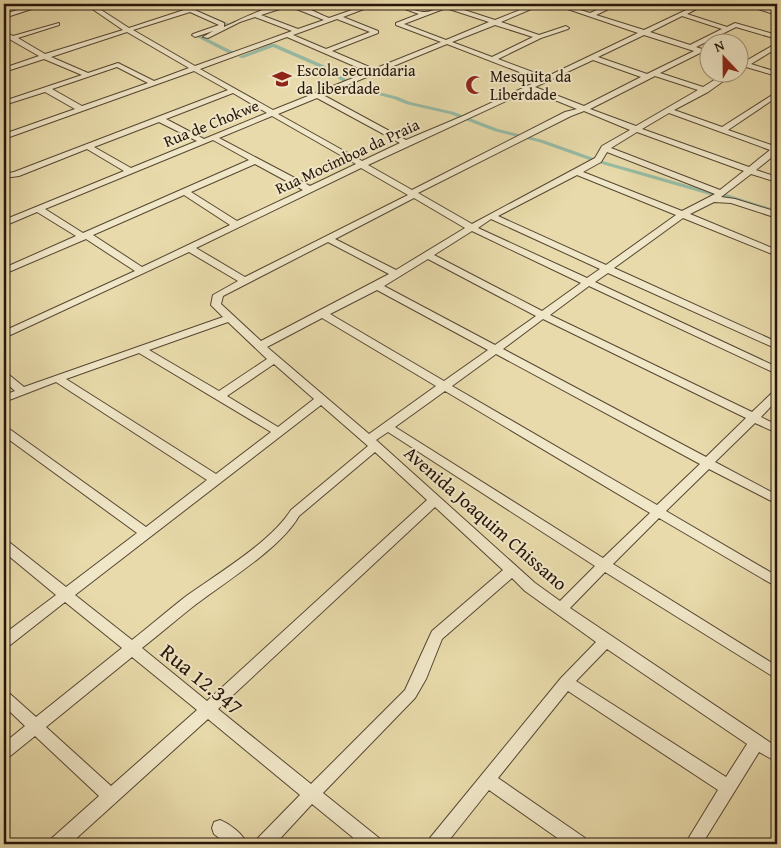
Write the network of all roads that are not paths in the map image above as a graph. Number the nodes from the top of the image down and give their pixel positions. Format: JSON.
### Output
{"nodes":[{"id":1,"x":44,"y":4,"type":"edge"},
{"id":2,"x":78,"y":4,"type":"edge"},
{"id":3,"x":176,"y":4,"type":"edge"},
{"id":4,"x":289,"y":4,"type":"edge"},
{"id":5,"x":374,"y":4,"type":"edge"},
{"id":6,"x":394,"y":4,"type":"edge"},
{"id":7,"x":540,"y":4,"type":"edge"},
{"id":8,"x":556,"y":4,"type":"edge"},
{"id":9,"x":616,"y":4,"type":"edge"},
{"id":10,"x":699,"y":4,"type":"edge"},
{"id":11,"x":745,"y":4,"type":"edge"},
{"id":12,"x":449,"y":5,"type":"edge"},
{"id":13,"x":89,"y":6,"type":"edge"},
{"id":14,"x":190,"y":10,"type":"junction"},
{"id":15,"x":777,"y":12,"type":"edge"},
{"id":16,"x":255,"y":14,"type":"junction"},
{"id":17,"x":424,"y":14,"type":"junction"},
{"id":18,"x":681,"y":14,"type":"junction"},
{"id":19,"x":590,"y":15,"type":"junction"},
{"id":20,"x":4,"y":16,"type":"edge"},
{"id":21,"x":337,"y":17,"type":"junction"},
{"id":22,"x":329,"y":20,"type":"junction"},
{"id":23,"x":494,"y":22,"type":"junction"},
{"id":24,"x":56,"y":24,"type":"dead end"},
{"id":25,"x":566,"y":28,"type":"dead end"},
{"id":26,"x":728,"y":29,"type":"junction"},
{"id":27,"x":128,"y":30,"type":"junction"},
{"id":28,"x":297,"y":31,"type":"junction"},
{"id":29,"x":642,"y":32,"type":"junction"},
{"id":30,"x":4,"y":33,"type":"edge"},
{"id":31,"x":196,"y":35,"type":"dead end"},
{"id":32,"x":287,"y":35,"type":"junction"},
{"id":33,"x":206,"y":37,"type":"dead end"},
{"id":34,"x":12,"y":38,"type":"junction"},
{"id":35,"x":538,"y":38,"type":"junction"},
{"id":36,"x":777,"y":38,"type":"edge"},
{"id":37,"x":445,"y":42,"type":"junction"},
{"id":38,"x":777,"y":45,"type":"edge"},
{"id":39,"x":691,"y":47,"type":"junction"},
{"id":40,"x":698,"y":49,"type":"edge"},
{"id":41,"x":327,"y":51,"type":"junction"},
{"id":42,"x":698,"y":51,"type":"edge"},
{"id":43,"x":45,"y":57,"type":"junction"},
{"id":44,"x":592,"y":57,"type":"junction"},
{"id":45,"x":492,"y":59,"type":"junction"},
{"id":46,"x":748,"y":61,"type":"edge"},
{"id":47,"x":748,"y":66,"type":"edge"},
{"id":48,"x":196,"y":68,"type":"junction"},
{"id":49,"x":4,"y":70,"type":"edge"},
{"id":50,"x":374,"y":72,"type":"junction"},
{"id":51,"x":777,"y":74,"type":"edge"},
{"id":52,"x":88,"y":75,"type":"junction"},
{"id":53,"x":651,"y":75,"type":"junction"},
{"id":54,"x":545,"y":79,"type":"junction"},
{"id":55,"x":153,"y":82,"type":"junction"},
{"id":56,"x":717,"y":82,"type":"edge"},
{"id":57,"x":528,"y":87,"type":"junction"},
{"id":58,"x":46,"y":89,"type":"junction"},
{"id":59,"x":235,"y":90,"type":"junction"},
{"id":60,"x":705,"y":90,"type":"junction"},
{"id":61,"x":317,"y":94,"type":"junction"},
{"id":62,"x":777,"y":94,"type":"edge"},
{"id":63,"x":6,"y":101,"type":"edge"},
{"id":64,"x":81,"y":109,"type":"junction"},
{"id":65,"x":584,"y":109,"type":"junction"},
{"id":66,"x":670,"y":110,"type":"junction"},
{"id":67,"x":273,"y":113,"type":"junction"},
{"id":68,"x":160,"y":119,"type":"junction"},
{"id":69,"x":724,"y":129,"type":"junction"},
{"id":70,"x":638,"y":130,"type":"junction"},
{"id":71,"x":4,"y":137,"type":"edge"},
{"id":72,"x":212,"y":137,"type":"junction"},
{"id":73,"x":202,"y":141,"type":"junction"},
{"id":74,"x":406,"y":144,"type":"junction"},
{"id":75,"x":89,"y":147,"type":"junction"},
{"id":76,"x":605,"y":148,"type":"junction"},
{"id":77,"x":777,"y":149,"type":"edge"},
{"id":78,"x":255,"y":162,"type":"junction"},
{"id":79,"x":364,"y":165,"type":"junction"},
{"id":80,"x":4,"y":166,"type":"edge"},
{"id":81,"x":750,"y":170,"type":"junction"},
{"id":82,"x":130,"y":171,"type":"junction"},
{"id":83,"x":577,"y":172,"type":"junction"},
{"id":84,"x":16,"y":174,"type":"junction"},
{"id":85,"x":4,"y":176,"type":"edge"},
{"id":86,"x":777,"y":180,"type":"edge"},
{"id":87,"x":310,"y":190,"type":"junction"},
{"id":88,"x":186,"y":193,"type":"junction"},
{"id":89,"x":413,"y":194,"type":"junction"},
{"id":90,"x":722,"y":194,"type":"junction"},
{"id":91,"x":712,"y":199,"type":"junction"},
{"id":92,"x":38,"y":209,"type":"junction"},
{"id":93,"x":682,"y":215,"type":"junction"},
{"id":94,"x":777,"y":215,"type":"edge"},
{"id":95,"x":492,"y":216,"type":"junction"},
{"id":96,"x":4,"y":223,"type":"edge"},
{"id":97,"x":237,"y":225,"type":"junction"},
{"id":98,"x":472,"y":228,"type":"junction"},
{"id":99,"x":86,"y":237,"type":"junction"},
{"id":100,"x":328,"y":239,"type":"junction"},
{"id":101,"x":190,"y":248,"type":"junction"},
{"id":102,"x":777,"y":253,"type":"edge"},
{"id":103,"x":427,"y":255,"type":"junction"},
{"id":104,"x":608,"y":269,"type":"junction"},
{"id":105,"x":142,"y":271,"type":"junction"},
{"id":106,"x":4,"y":272,"type":"edge"},
{"id":107,"x":396,"y":274,"type":"junction"},
{"id":108,"x":246,"y":282,"type":"junction"},
{"id":109,"x":588,"y":284,"type":"junction"},
{"id":110,"x":377,"y":286,"type":"junction"},
{"id":111,"x":322,"y":314,"type":"junction"},
{"id":112,"x":544,"y":316,"type":"junction"},
{"id":113,"x":230,"y":318,"type":"junction"},
{"id":114,"x":4,"y":335,"type":"edge"},
{"id":115,"x":260,"y":346,"type":"junction"},
{"id":116,"x":777,"y":346,"type":"edge"},
{"id":117,"x":140,"y":349,"type":"junction"},
{"id":118,"x":497,"y":350,"type":"junction"},
{"id":119,"x":274,"y":359,"type":"junction"},
{"id":120,"x":777,"y":371,"type":"edge"},
{"id":121,"x":4,"y":376,"type":"edge"},
{"id":122,"x":57,"y":378,"type":"junction"},
{"id":123,"x":444,"y":386,"type":"junction"},
{"id":124,"x":23,"y":392,"type":"junction"},
{"id":125,"x":777,"y":394,"type":"edge"},
{"id":126,"x":218,"y":397,"type":"junction"},
{"id":127,"x":4,"y":399,"type":"edge"},
{"id":128,"x":322,"y":399,"type":"junction"},
{"id":129,"x":753,"y":417,"type":"junction"},
{"id":130,"x":388,"y":427,"type":"junction"},
{"id":131,"x":777,"y":429,"type":"edge"},
{"id":132,"x":4,"y":431,"type":"edge"},
{"id":133,"x":279,"y":432,"type":"junction"},
{"id":134,"x":372,"y":443,"type":"junction"},
{"id":135,"x":707,"y":462,"type":"junction"},
{"id":136,"x":216,"y":480,"type":"junction"},
{"id":137,"x":777,"y":500,"type":"edge"},
{"id":138,"x":434,"y":501,"type":"junction"},
{"id":139,"x":658,"y":512,"type":"junction"},
{"id":140,"x":146,"y":533,"type":"junction"},
{"id":141,"x":4,"y":545,"type":"edge"},
{"id":142,"x":604,"y":565,"type":"junction"},
{"id":143,"x":511,"y":571,"type":"junction"},
{"id":144,"x":777,"y":582,"type":"edge"},
{"id":145,"x":66,"y":596,"type":"junction"},
{"id":146,"x":561,"y":608,"type":"junction"},
{"id":147,"x":606,"y":641,"type":"junction"},
{"id":148,"x":4,"y":642,"type":"edge"},
{"id":149,"x":130,"y":648,"type":"junction"},
{"id":150,"x":777,"y":673,"type":"edge"},
{"id":151,"x":566,"y":682,"type":"junction"},
{"id":152,"x":4,"y":698,"type":"edge"},
{"id":153,"x":206,"y":711,"type":"junction"},
{"id":154,"x":36,"y":726,"type":"junction"},
{"id":155,"x":757,"y":742,"type":"junction"},
{"id":156,"x":4,"y":752,"type":"edge"},
{"id":157,"x":777,"y":755,"type":"edge"},
{"id":158,"x":488,"y":780,"type":"junction"},
{"id":159,"x":729,"y":788,"type":"junction"},
{"id":160,"x":312,"y":793,"type":"junction"},
{"id":161,"x":110,"y":796,"type":"junction"},
{"id":162,"x":220,"y":828,"type":"dead end"},
{"id":163,"x":58,"y":844,"type":"edge"},
{"id":164,"x":239,"y":844,"type":"edge"},
{"id":165,"x":264,"y":844,"type":"edge"},
{"id":166,"x":373,"y":844,"type":"edge"},
{"id":167,"x":436,"y":844,"type":"edge"},
{"id":168,"x":579,"y":844,"type":"edge"},
{"id":169,"x":694,"y":844,"type":"edge"}],
"edges":[{"from":1,"to":20,"type":"street"},
{"from":2,"to":13,"type":"street"},
{"from":3,"to":14,"type":"street"},
{"from":4,"to":16,"type":"street"},
{"from":4,"to":22,"type":"street"},
{"from":5,"to":21,"type":"street"},
{"from":6,"to":17,"type":"street"},
{"from":7,"to":23,"type":"street","name":"Rua de Chokwe"},
{"from":8,"to":19,"type":"street"},
{"from":9,"to":19,"type":"street"},
{"from":10,"to":18,"type":"street","name":"Rua Mocimboa da Praia"},
{"from":11,"to":15,"type":"street"},
{"from":12,"to":17,"type":"street"},
{"from":12,"to":23,"type":"street"},
{"from":13,"to":27,"type":"street"},
{"from":14,"to":27,"type":"street"},
{"from":14,"to":31,"type":"street"},
{"from":16,"to":28,"type":"street"},
{"from":16,"to":33,"type":"street"},
{"from":17,"to":37,"type":"street"},
{"from":18,"to":26,"type":"street"},
{"from":18,"to":29,"type":"street","name":"Rua Mocimboa da Praia"},
{"from":19,"to":29,"type":"street"},
{"from":21,"to":22,"type":"street"},
{"from":21,"to":41,"type":"street"},
{"from":22,"to":28,"type":"street"},
{"from":23,"to":35,"type":"street"},
{"from":23,"to":37,"type":"street","name":"Rua de Chokwe"},
{"from":24,"to":34,"type":"street"},
{"from":25,"to":35,"type":"street"},
{"from":26,"to":36,"type":"street"},
{"from":26,"to":39,"type":"street"},
{"from":27,"to":43,"type":"street"},
{"from":27,"to":48,"type":"street"},
{"from":28,"to":32,"type":"street"},
{"from":29,"to":39,"type":"street"},
{"from":29,"to":44,"type":"street","name":"Rua Mocimboa da Praia"},
{"from":30,"to":34,"type":"street"},
{"from":32,"to":41,"type":"street"},
{"from":32,"to":48,"type":"street"},
{"from":34,"to":43,"type":"street"},
{"from":35,"to":45,"type":"street"},
{"from":37,"to":45,"type":"street"},
{"from":37,"to":50,"type":"street","name":"Rua de Chokwe"},
{"from":38,"to":46,"type":"street"},
{"from":39,"to":40,"type":"street"},
{"from":41,"to":50,"type":"street"},
{"from":42,"to":53,"type":"street"},
{"from":43,"to":49,"type":"street"},
{"from":43,"to":52,"type":"street"},
{"from":44,"to":53,"type":"street"},
{"from":44,"to":54,"type":"street","name":"Rua Mocimboa da Praia"},
{"from":45,"to":54,"type":"street"},
{"from":47,"to":51,"type":"street"},
{"from":48,"to":55,"type":"street"},
{"from":48,"to":59,"type":"street"},
{"from":50,"to":61,"type":"street","name":"Rua de Chokwe"},
{"from":52,"to":55,"type":"street"},
{"from":52,"to":58,"type":"street"},
{"from":53,"to":60,"type":"street"},
{"from":53,"to":65,"type":"street"},
{"from":54,"to":57,"type":"street","name":"Rua Mocimboa da Praia"},
{"from":55,"to":64,"type":"street"},
{"from":56,"to":60,"type":"street"},
{"from":57,"to":65,"type":"street"},
{"from":57,"to":74,"type":"street","name":"Rua Mocimboa da Praia"},
{"from":58,"to":63,"type":"street"},
{"from":58,"to":64,"type":"street"},
{"from":59,"to":67,"type":"street"},
{"from":59,"to":68,"type":"street"},
{"from":60,"to":66,"type":"street"},
{"from":61,"to":67,"type":"street","name":"Rua de Chokwe"},
{"from":61,"to":74,"type":"street"},
{"from":62,"to":69,"type":"street"},
{"from":64,"to":71,"type":"street"},
{"from":65,"to":70,"type":"street"},
{"from":65,"to":89,"type":"street"},
{"from":66,"to":69,"type":"street"},
{"from":66,"to":70,"type":"street"},
{"from":67,"to":72,"type":"street","name":"Rua de Chokwe"},
{"from":67,"to":79,"type":"street"},
{"from":68,"to":73,"type":"street"},
{"from":68,"to":75,"type":"street"},
{"from":69,"to":77,"type":"street"},
{"from":70,"to":76,"type":"street"},
{"from":70,"to":81,"type":"street"},
{"from":72,"to":73,"type":"street","name":"Rua de Chokwe"},
{"from":72,"to":78,"type":"street"},
{"from":73,"to":82,"type":"street","name":"Rua de Chokwe"},
{"from":74,"to":79,"type":"street","name":"Rua Mocimboa da Praia"},
{"from":75,"to":82,"type":"street"},
{"from":75,"to":84,"type":"street"},
{"from":76,"to":83,"type":"street"},
{"from":76,"to":90,"type":"street"},
{"from":77,"to":81,"type":"street"},
{"from":78,"to":87,"type":"street"},
{"from":78,"to":88,"type":"street"},
{"from":79,"to":87,"type":"street","name":"Rua Mocimboa da Praia"},
{"from":79,"to":89,"type":"street"},
{"from":80,"to":84,"type":"street"},
{"from":81,"to":86,"type":"street"},
{"from":81,"to":90,"type":"street"},
{"from":82,"to":92,"type":"street","name":"Rua de Chokwe"},
{"from":83,"to":93,"type":"street"},
{"from":83,"to":95,"type":"street"},
{"from":84,"to":85,"type":"street"},
{"from":87,"to":97,"type":"street","name":"Rua Mocimboa da Praia"},
{"from":88,"to":97,"type":"street"},
{"from":88,"to":99,"type":"street"},
{"from":89,"to":98,"type":"street"},
{"from":89,"to":100,"type":"street"},
{"from":90,"to":91,"type":"street"},
{"from":91,"to":93,"type":"street"},
{"from":91,"to":94,"type":"street"},
{"from":92,"to":96,"type":"street","name":"Rua de Chokwe"},
{"from":92,"to":99,"type":"street"},
{"from":93,"to":102,"type":"street"},
{"from":93,"to":104,"type":"street"},
{"from":95,"to":98,"type":"street"},
{"from":95,"to":104,"type":"street"},
{"from":97,"to":101,"type":"street","name":"Rua Mocimboa da Praia"},
{"from":98,"to":103,"type":"street"},
{"from":98,"to":109,"type":"street"},
{"from":99,"to":105,"type":"street"},
{"from":99,"to":106,"type":"street"},
{"from":100,"to":107,"type":"street"},
{"from":100,"to":108,"type":"street"},
{"from":101,"to":105,"type":"street","name":"Rua Mocimboa da Praia"},
{"from":101,"to":108,"type":"street"},
{"from":103,"to":107,"type":"street"},
{"from":103,"to":112,"type":"street"},
{"from":104,"to":109,"type":"street"},
{"from":104,"to":116,"type":"street"},
{"from":105,"to":114,"type":"street","name":"Rua Mocimboa da Praia"},
{"from":107,"to":110,"type":"street"},
{"from":108,"to":113,"type":"street","name":"Avenida Joaquim Chissano"},
{"from":109,"to":112,"type":"street"},
{"from":109,"to":120,"type":"street"},
{"from":110,"to":111,"type":"street"},
{"from":110,"to":118,"type":"street"},
{"from":111,"to":115,"type":"street"},
{"from":111,"to":123,"type":"street"},
{"from":112,"to":118,"type":"street"},
{"from":112,"to":129,"type":"street"},
{"from":113,"to":115,"type":"street","name":"Avenida Joaquim Chissano"},
{"from":113,"to":117,"type":"street"},
{"from":115,"to":119,"type":"street","name":"Avenida Joaquim Chissano"},
{"from":117,"to":122,"type":"street"},
{"from":117,"to":126,"type":"street"},
{"from":118,"to":123,"type":"street"},
{"from":118,"to":135,"type":"street"},
{"from":119,"to":126,"type":"street"},
{"from":119,"to":128,"type":"street","name":"Avenida Joaquim Chissano"},
{"from":121,"to":124,"type":"street"},
{"from":122,"to":124,"type":"street"},
{"from":122,"to":136,"type":"street"},
{"from":123,"to":130,"type":"street"},
{"from":123,"to":139,"type":"street"},
{"from":124,"to":127,"type":"street"},
{"from":125,"to":129,"type":"street"},
{"from":126,"to":133,"type":"street"},
{"from":128,"to":133,"type":"street"},
{"from":128,"to":134,"type":"street","name":"Avenida Joaquim Chissano"},
{"from":129,"to":131,"type":"street"},
{"from":129,"to":135,"type":"street"},
{"from":130,"to":134,"type":"street"},
{"from":130,"to":142,"type":"street"},
{"from":132,"to":140,"type":"street"},
{"from":133,"to":136,"type":"street"},
{"from":134,"to":138,"type":"street","name":"Avenida Joaquim Chissano"},
{"from":134,"to":149,"type":"street"},
{"from":135,"to":137,"type":"street"},
{"from":135,"to":139,"type":"street"},
{"from":136,"to":140,"type":"street"},
{"from":138,"to":143,"type":"street","name":"Avenida Joaquim Chissano"},
{"from":138,"to":153,"type":"street"},
{"from":139,"to":142,"type":"street"},
{"from":139,"to":144,"type":"street"},
{"from":140,"to":145,"type":"street"},
{"from":141,"to":145,"type":"street","name":"Rua 12.347"},
{"from":142,"to":146,"type":"street"},
{"from":142,"to":150,"type":"street"},
{"from":143,"to":146,"type":"street","name":"Avenida Joaquim Chissano"},
{"from":143,"to":160,"type":"street"},
{"from":145,"to":148,"type":"street"},
{"from":145,"to":149,"type":"street","name":"Rua 12.347"},
{"from":146,"to":147,"type":"street","name":"Avenida Joaquim Chissano"},
{"from":147,"to":151,"type":"street"},
{"from":147,"to":155,"type":"street","name":"Avenida Joaquim Chissano"},
{"from":149,"to":153,"type":"street","name":"Rua 12.347"},
{"from":149,"to":154,"type":"street"},
{"from":151,"to":158,"type":"street"},
{"from":151,"to":159,"type":"street"},
{"from":152,"to":154,"type":"street"},
{"from":153,"to":160,"type":"street","name":"Rua 12.347"},
{"from":153,"to":161,"type":"street"},
{"from":154,"to":156,"type":"street"},
{"from":154,"to":161,"type":"street"},
{"from":155,"to":157,"type":"street","name":"Avenida Joaquim Chissano"},
{"from":155,"to":159,"type":"street"},
{"from":158,"to":167,"type":"street"},
{"from":158,"to":168,"type":"street"},
{"from":159,"to":169,"type":"street"},
{"from":160,"to":165,"type":"street"},
{"from":160,"to":166,"type":"street","name":"Rua 12.347"},
{"from":161,"to":163,"type":"street"},
{"from":162,"to":164,"type":"street"}]}
